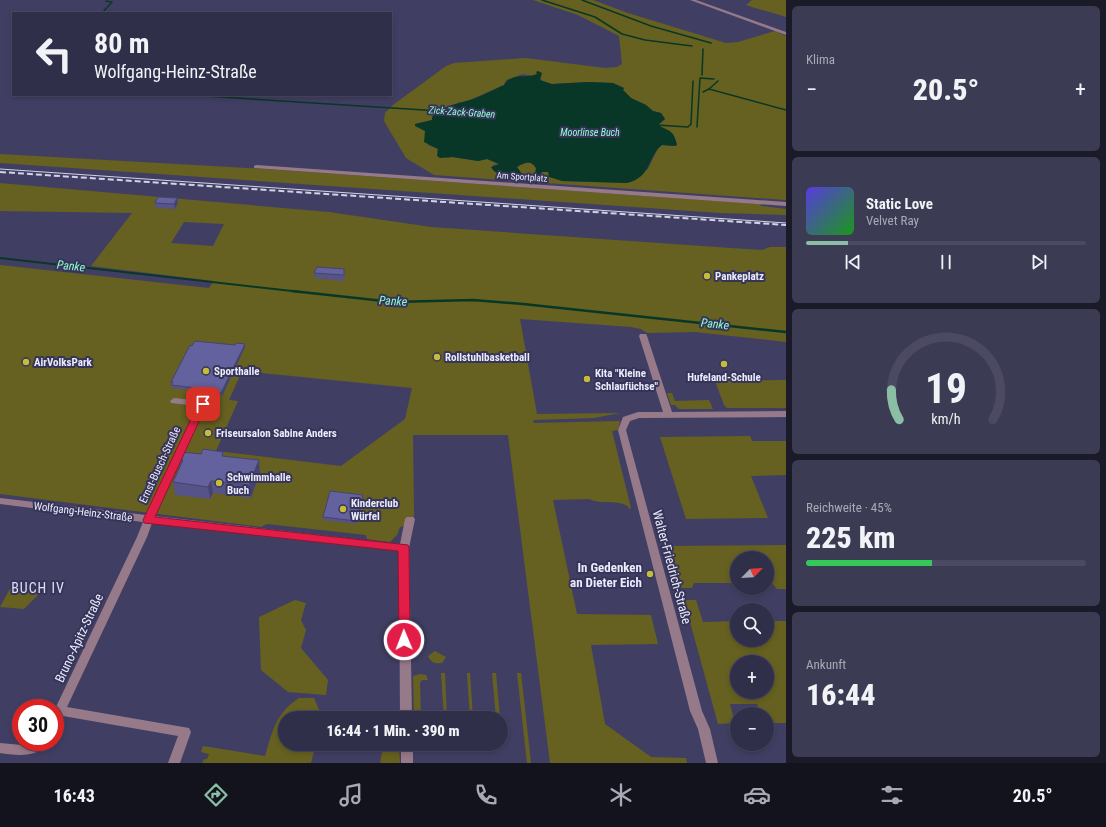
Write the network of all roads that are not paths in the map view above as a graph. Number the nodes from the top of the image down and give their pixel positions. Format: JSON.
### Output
{"nodes":[{"id":1,"x":692,"y":0,"type":"edge"},
{"id":2,"x":786,"y":34,"type":"edge"},
{"id":3,"x":256,"y":167,"type":"dead end"},
{"id":4,"x":786,"y":204,"type":"edge"},
{"id":5,"x":643,"y":336,"type":"dead end"},
{"id":6,"x":174,"y":401,"type":"dead end"},
{"id":7,"x":668,"y":414,"type":"junction"},
{"id":8,"x":786,"y":414,"type":"edge"},
{"id":9,"x":0,"y":501,"type":"edge"},
{"id":10,"x":410,"y":519,"type":"dead end"},
{"id":11,"x":148,"y":520,"type":"junction"},
{"id":12,"x":404,"y":548,"type":"junction"},
{"id":13,"x":64,"y":700,"type":"edge"},
{"id":14,"x":406,"y":711,"type":"edge"},
{"id":15,"x":64,"y":716,"type":"edge"},
{"id":16,"x":0,"y":748,"type":"edge"},
{"id":17,"x":12,"y":750,"type":"edge"},
{"id":18,"x":407,"y":751,"type":"edge"},
{"id":19,"x":174,"y":763,"type":"edge"},
{"id":20,"x":407,"y":763,"type":"edge"},
{"id":21,"x":712,"y":763,"type":"edge"}],
"edges":[{"from":1,"to":2,"type":"street"},
{"from":3,"to":4,"type":"street","name":"Am Sportplatz"},
{"from":5,"to":7,"type":"street"},
{"from":6,"to":11,"type":"street","name":"Ernst-Busch-Straße"},
{"from":7,"to":8,"type":"street","name":"Walter-Friedrich-Straße"},
{"from":7,"to":21,"type":"street","name":"Walter-Friedrich-Straße"},
{"from":9,"to":11,"type":"street","name":"Wolfgang-Heinz-Straße"},
{"from":10,"to":12,"type":"street"},
{"from":11,"to":12,"type":"street","name":"Wolfgang-Heinz-Straße"},
{"from":11,"to":13,"type":"street","name":"Bruno-Apitz-Straße"},
{"from":12,"to":14,"type":"street"},
{"from":15,"to":19,"type":"street","name":"Bruno-Apitz-Straße"},
{"from":16,"to":17,"type":"street"},
{"from":18,"to":20,"type":"street"}]}
